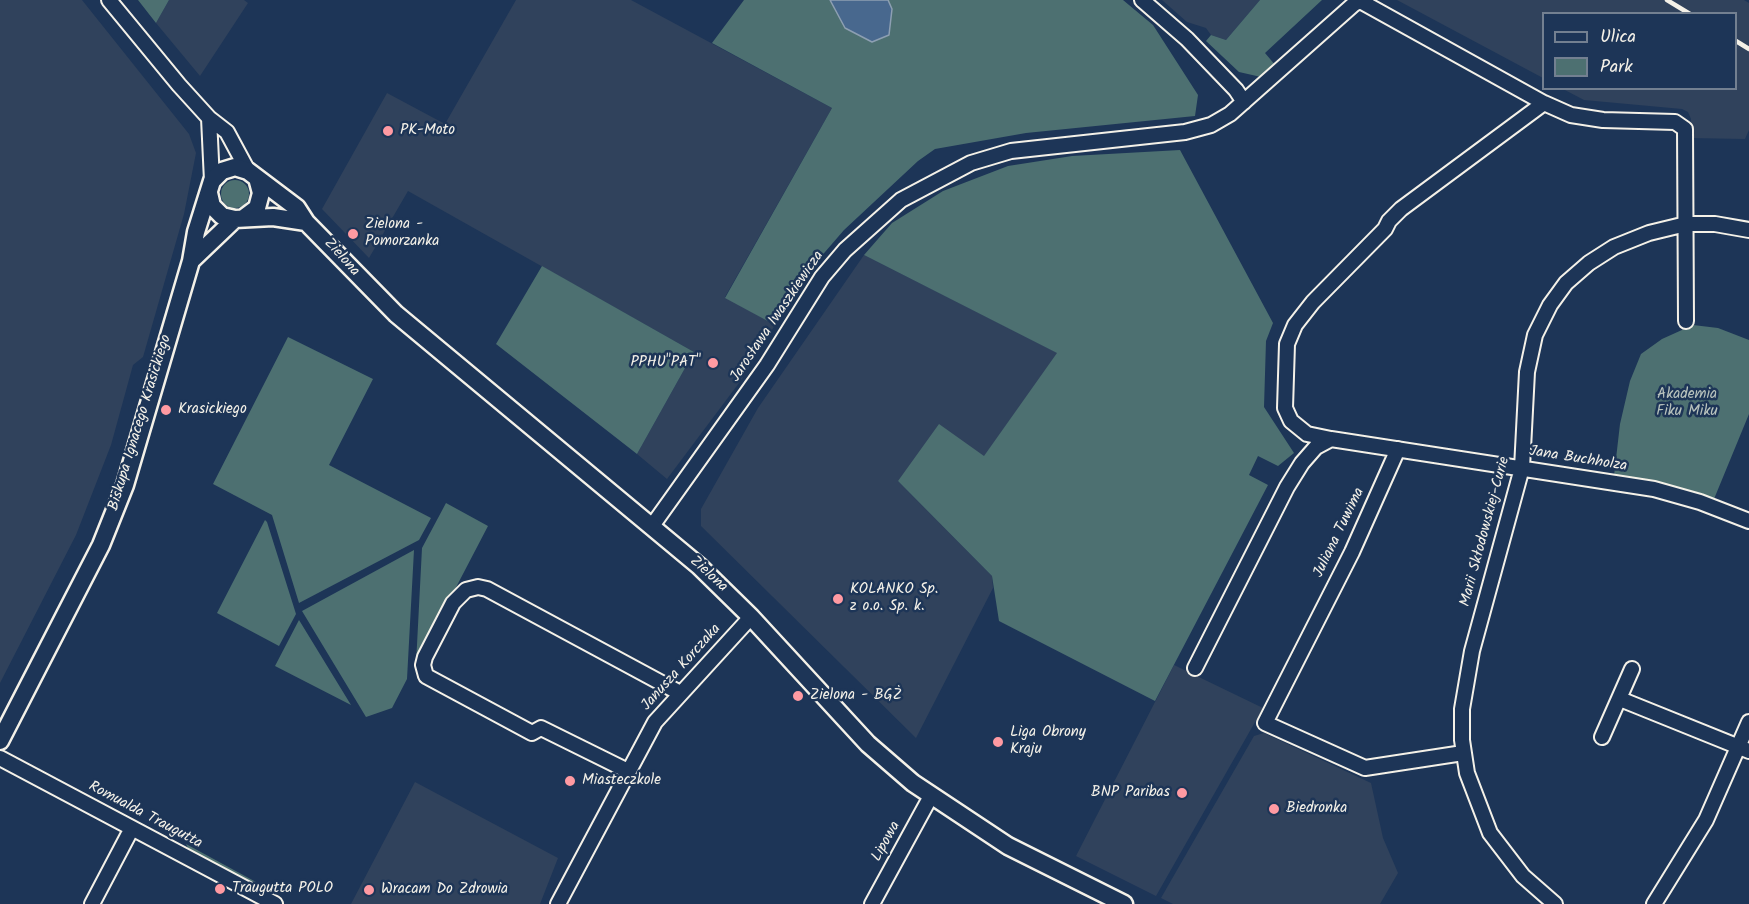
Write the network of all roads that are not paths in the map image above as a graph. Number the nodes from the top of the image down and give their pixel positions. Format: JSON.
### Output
{"nodes":[{"id":1,"x":110,"y":0,"type":"edge"},
{"id":2,"x":1142,"y":0,"type":"edge"},
{"id":3,"x":1244,"y":102,"type":"junction"},
{"id":4,"x":1544,"y":103,"type":"junction"},
{"id":5,"x":209,"y":118,"type":"junction"},
{"id":6,"x":252,"y":175,"type":"junction"},
{"id":7,"x":211,"y":187,"type":"junction"},
{"id":8,"x":240,"y":218,"type":"junction"},
{"id":9,"x":306,"y":222,"type":"junction"},
{"id":10,"x":1686,"y":224,"type":"junction"},
{"id":11,"x":1749,"y":230,"type":"edge"},
{"id":12,"x":191,"y":261,"type":"junction"},
{"id":13,"x":1686,"y":321,"type":"dead end"},
{"id":14,"x":1331,"y":439,"type":"junction"},
{"id":15,"x":1398,"y":449,"type":"junction"},
{"id":16,"x":1522,"y":468,"type":"junction"},
{"id":17,"x":1749,"y":521,"type":"edge"},
{"id":18,"x":652,"y":526,"type":"junction"},
{"id":19,"x":751,"y":617,"type":"junction"},
{"id":20,"x":1195,"y":668,"type":"dead end"},
{"id":21,"x":1632,"y":669,"type":"dead end"},
{"id":22,"x":680,"y":693,"type":"junction"},
{"id":23,"x":1620,"y":699,"type":"junction"},
{"id":24,"x":1749,"y":722,"type":"edge"},
{"id":25,"x":1602,"y":737,"type":"dead end"},
{"id":26,"x":0,"y":741,"type":"edge"},
{"id":27,"x":1744,"y":749,"type":"edge"},
{"id":28,"x":1463,"y":753,"type":"junction"},
{"id":29,"x":0,"y":758,"type":"edge"},
{"id":30,"x":628,"y":771,"type":"junction"},
{"id":31,"x":931,"y":796,"type":"junction"},
{"id":32,"x":132,"y":828,"type":"junction"},
{"id":33,"x":92,"y":904,"type":"edge"},
{"id":34,"x":275,"y":904,"type":"edge"},
{"id":35,"x":558,"y":904,"type":"edge"},
{"id":36,"x":872,"y":904,"type":"edge"},
{"id":37,"x":1124,"y":904,"type":"edge"},
{"id":38,"x":1555,"y":904,"type":"edge"},
{"id":39,"x":1654,"y":904,"type":"edge"}],
"edges":[{"from":1,"to":5,"type":"street","name":"Zielona"},
{"from":2,"to":3,"type":"street"},
{"from":3,"to":4,"type":"street","name":"Jarosława Iwaszkiewicza"},
{"from":3,"to":18,"type":"street","name":"Jarosława Iwaszkiewicza"},
{"from":4,"to":10,"type":"street","name":"Jarosława Iwaszkiewicza"},
{"from":4,"to":14,"type":"street"},
{"from":5,"to":6,"type":"street","name":"Zielona"},
{"from":5,"to":7,"type":"street"},
{"from":6,"to":7,"type":"street"},
{"from":6,"to":8,"type":"street","name":"Zielona"},
{"from":6,"to":9,"type":"street","name":"Zielona"},
{"from":7,"to":8,"type":"street"},
{"from":7,"to":12,"type":"street","name":"Biskupa Ignacego Krasickiego"},
{"from":8,"to":9,"type":"street"},
{"from":8,"to":12,"type":"street","name":"Biskupa Ignacego Krasickiego"},
{"from":9,"to":18,"type":"street","name":"Zielona"},
{"from":10,"to":11,"type":"street","name":"Marii Skłodowskiej-Curie"},
{"from":10,"to":13,"type":"street"},
{"from":10,"to":16,"type":"street","name":"Marii Skłodowskiej-Curie"},
{"from":12,"to":26,"type":"street","name":"Biskupa Ignacego Krasickiego"},
{"from":14,"to":15,"type":"street"},
{"from":14,"to":20,"type":"street"},
{"from":15,"to":16,"type":"street","name":"Jana Buchholza"},
{"from":15,"to":28,"type":"street","name":"Juliana Tuwima"},
{"from":16,"to":17,"type":"street","name":"Jana Buchholza"},
{"from":16,"to":28,"type":"street","name":"Marii Skłodowskiej-Curie"},
{"from":18,"to":19,"type":"street","name":"Zielona"},
{"from":19,"to":22,"type":"street","name":"Janusza Korczaka"},
{"from":19,"to":31,"type":"street","name":"Zielona"},
{"from":21,"to":23,"type":"street"},
{"from":22,"to":30,"type":"street","name":"Janusza Korczaka"},
{"from":22,"to":30,"type":"street"},
{"from":23,"to":25,"type":"street"},
{"from":23,"to":27,"type":"street"},
{"from":24,"to":27,"type":"street"},
{"from":27,"to":39,"type":"street"},
{"from":28,"to":38,"type":"street","name":"Marii Skłodowskiej-Curie"},
{"from":29,"to":32,"type":"street","name":"Romualda Traugutta"},
{"from":30,"to":35,"type":"street","name":"Janusza Korczaka"},
{"from":31,"to":36,"type":"street","name":"Lipowa"},
{"from":31,"to":37,"type":"street","name":"Zielona"},
{"from":32,"to":33,"type":"street"},
{"from":32,"to":34,"type":"street","name":"Romualda Traugutta"}]}
